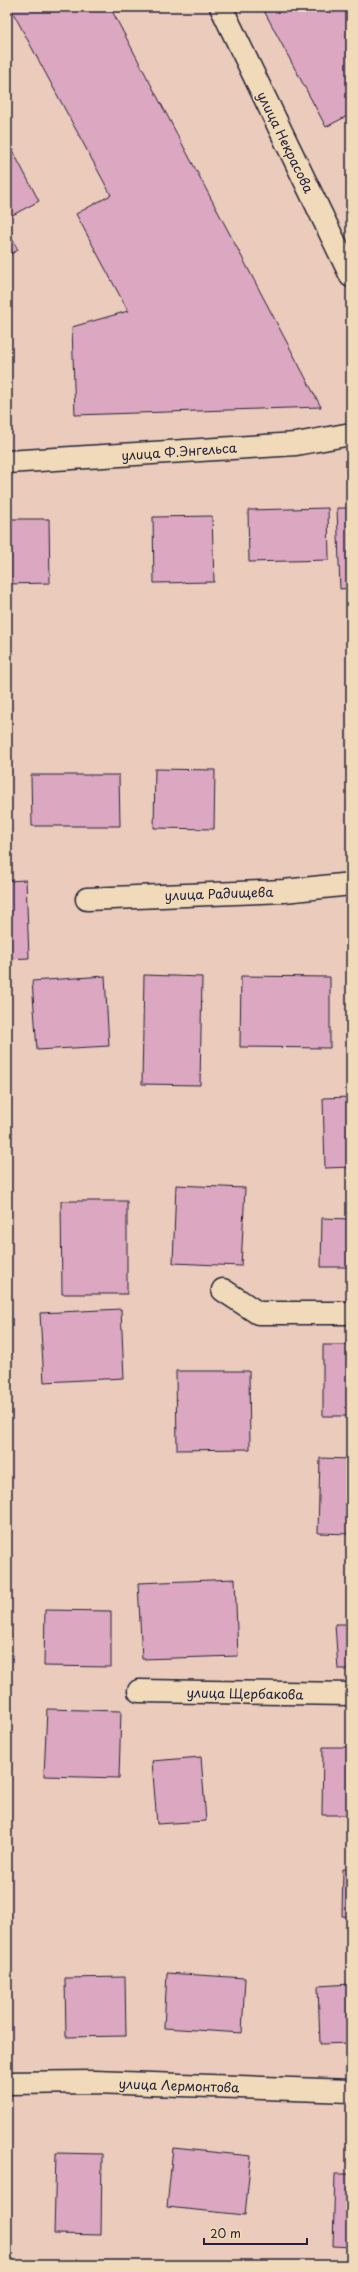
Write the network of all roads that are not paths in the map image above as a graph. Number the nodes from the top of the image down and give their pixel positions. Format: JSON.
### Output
{"nodes":[{"id":1,"x":221,"y":7,"type":"edge"},
{"id":2,"x":351,"y":276,"type":"edge"},
{"id":3,"x":351,"y":434,"type":"edge"},
{"id":4,"x":7,"y":462,"type":"edge"},
{"id":5,"x":351,"y":884,"type":"edge"},
{"id":6,"x":87,"y":899,"type":"dead end"},
{"id":7,"x":223,"y":1290,"type":"dead end"},
{"id":8,"x":351,"y":1313,"type":"edge"},
{"id":9,"x":138,"y":1691,"type":"dead end"},
{"id":10,"x":351,"y":1694,"type":"edge"},
{"id":11,"x":7,"y":2083,"type":"edge"},
{"id":12,"x":351,"y":2091,"type":"edge"}],
"edges":[{"from":1,"to":2,"type":"street","name":"улица Некрасова"},
{"from":3,"to":4,"type":"street","name":"улица Ф.Энгельса"},
{"from":5,"to":6,"type":"street","name":"улица Радищева"},
{"from":7,"to":8,"type":"street"},
{"from":9,"to":10,"type":"street","name":"улица Щербакова"},
{"from":11,"to":12,"type":"street","name":"улица Лермонтова"}]}
